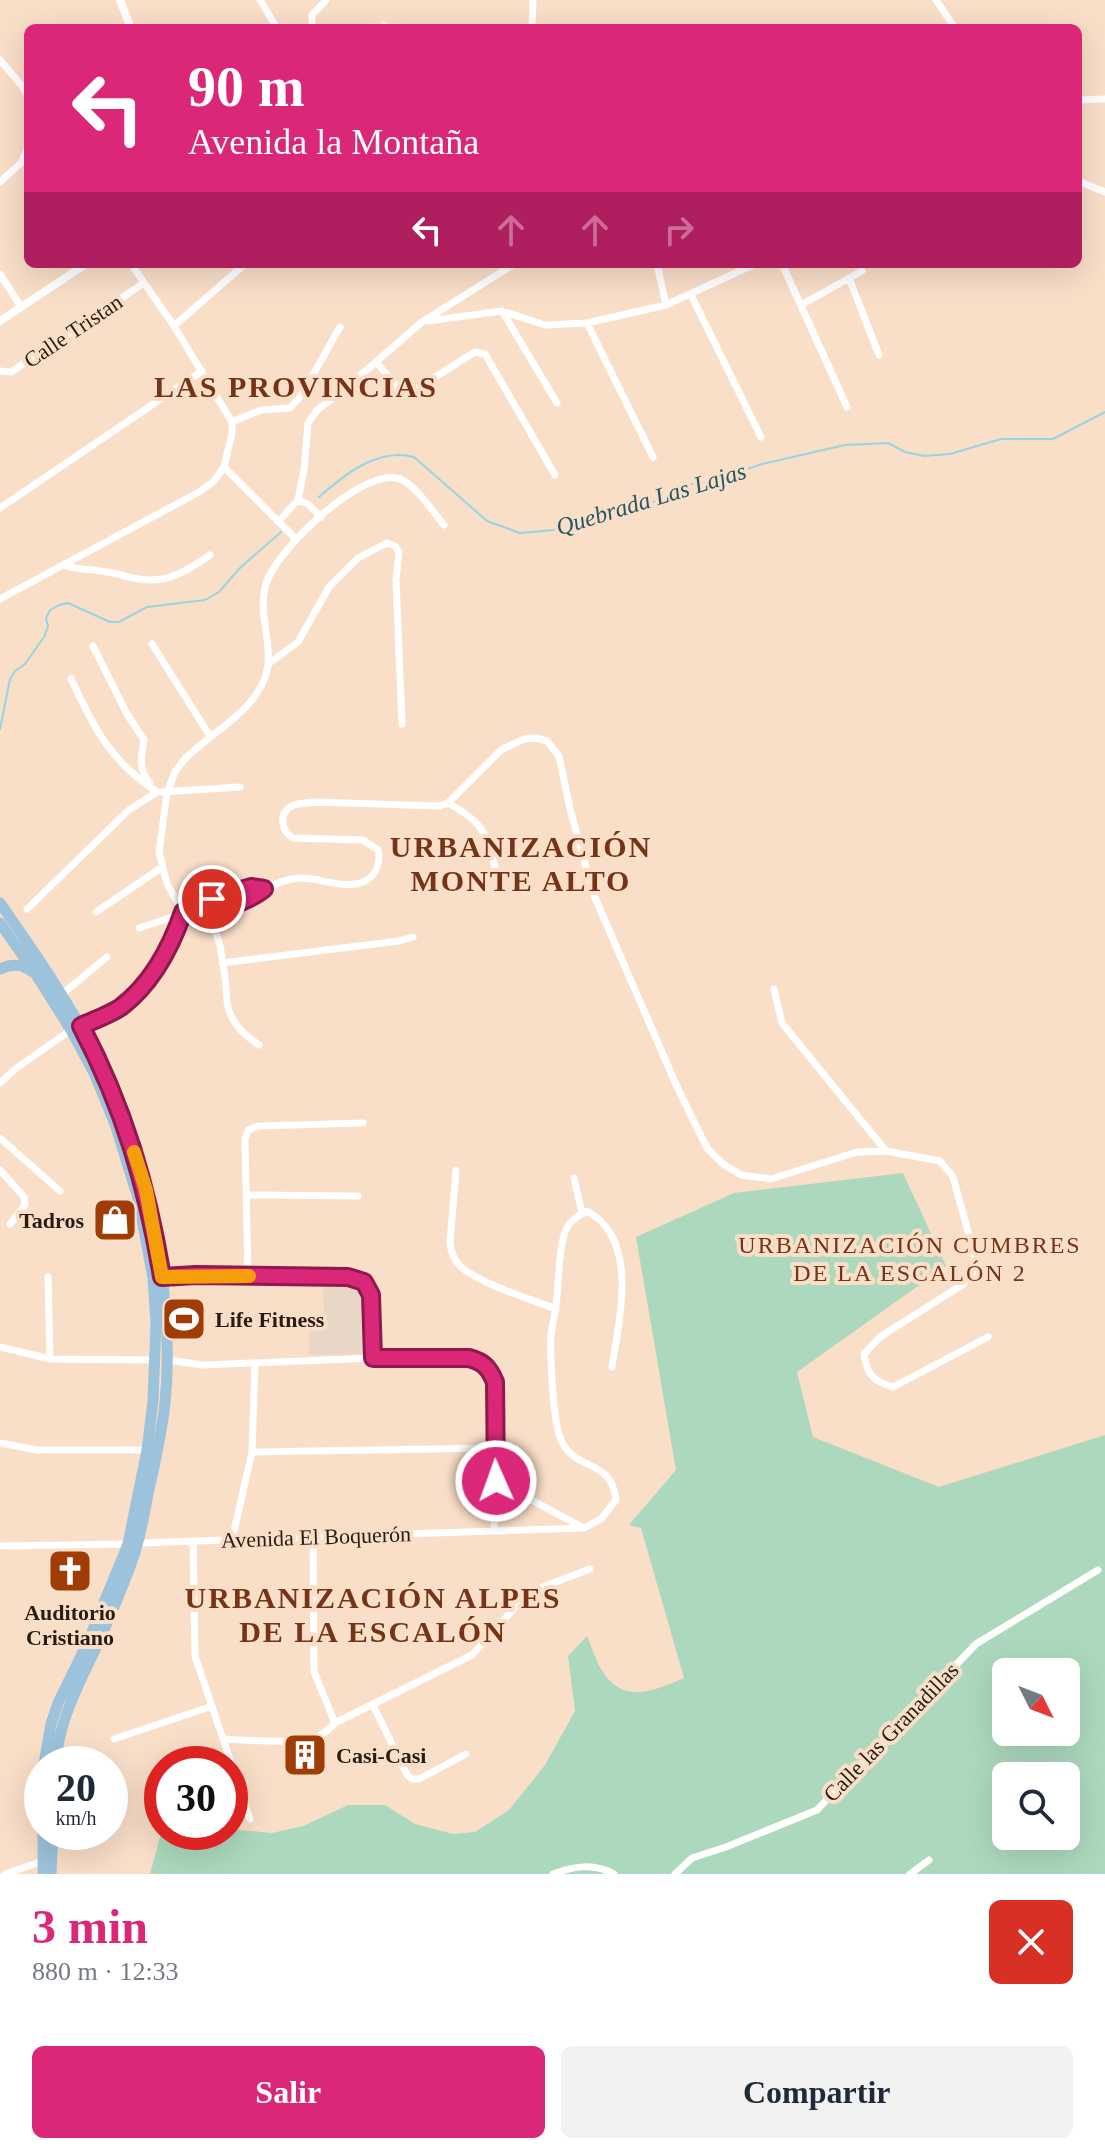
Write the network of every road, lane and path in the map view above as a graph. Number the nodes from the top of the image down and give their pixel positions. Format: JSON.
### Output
{"nodes":[{"id":1,"x":120,"y":0,"type":"edge"},
{"id":2,"x":260,"y":0,"type":"edge"},
{"id":3,"x":326,"y":0,"type":"edge"},
{"id":4,"x":533,"y":0,"type":"edge"},
{"id":5,"x":936,"y":0,"type":"edge"},
{"id":6,"x":129,"y":24,"type":"edge"},
{"id":7,"x":275,"y":24,"type":"edge"},
{"id":8,"x":312,"y":24,"type":"edge"},
{"id":9,"x":532,"y":24,"type":"edge"},
{"id":10,"x":952,"y":24,"type":"edge"},
{"id":11,"x":0,"y":60,"type":"edge"},
{"id":12,"x":24,"y":89,"type":"edge"},
{"id":13,"x":1105,"y":99,"type":"edge"},
{"id":14,"x":1082,"y":100,"type":"edge"},
{"id":15,"x":24,"y":157,"type":"edge"},
{"id":16,"x":0,"y":182,"type":"edge"},
{"id":17,"x":1082,"y":183,"type":"edge"},
{"id":18,"x":1105,"y":192,"type":"edge"},
{"id":19,"x":80,"y":268,"type":"edge"},
{"id":20,"x":134,"y":268,"type":"edge"},
{"id":21,"x":240,"y":268,"type":"edge"},
{"id":22,"x":508,"y":268,"type":"edge"},
{"id":23,"x":658,"y":268,"type":"edge"},
{"id":24,"x":747,"y":268,"type":"edge"},
{"id":25,"x":784,"y":268,"type":"edge"},
{"id":26,"x":862,"y":271,"type":"dead end"},
{"id":27,"x":0,"y":274,"type":"edge"},
{"id":28,"x":849,"y":278,"type":"junction"},
{"id":29,"x":144,"y":283,"type":"junction"},
{"id":30,"x":691,"y":295,"type":"junction"},
{"id":31,"x":666,"y":305,"type":"junction"},
{"id":32,"x":801,"y":305,"type":"junction"},
{"id":33,"x":21,"y":307,"type":"junction"},
{"id":34,"x":502,"y":311,"type":"junction"},
{"id":35,"x":0,"y":321,"type":"edge"},
{"id":36,"x":422,"y":322,"type":"junction"},
{"id":37,"x":587,"y":323,"type":"junction"},
{"id":38,"x":174,"y":326,"type":"junction"},
{"id":39,"x":340,"y":327,"type":"dead end"},
{"id":40,"x":879,"y":355,"type":"dead end"},
{"id":41,"x":376,"y":362,"type":"junction"},
{"id":42,"x":0,"y":371,"type":"edge"},
{"id":43,"x":202,"y":371,"type":"junction"},
{"id":44,"x":557,"y":403,"type":"dead end"},
{"id":45,"x":847,"y":407,"type":"dead end"},
{"id":46,"x":232,"y":422,"type":"junction"},
{"id":47,"x":761,"y":437,"type":"dead end"},
{"id":48,"x":653,"y":457,"type":"dead end"},
{"id":49,"x":224,"y":467,"type":"junction"},
{"id":50,"x":555,"y":475,"type":"dead end"},
{"id":51,"x":298,"y":500,"type":"junction"},
{"id":52,"x":0,"y":508,"type":"edge"},
{"id":53,"x":321,"y":517,"type":"junction"},
{"id":54,"x":278,"y":522,"type":"junction"},
{"id":55,"x":444,"y":525,"type":"dead end"},
{"id":56,"x":296,"y":539,"type":"junction"},
{"id":57,"x":210,"y":555,"type":"dead end"},
{"id":58,"x":63,"y":565,"type":"junction"},
{"id":59,"x":0,"y":599,"type":"edge"},
{"id":60,"x":152,"y":644,"type":"dead end"},
{"id":61,"x":93,"y":646,"type":"dead end"},
{"id":62,"x":268,"y":664,"type":"junction"},
{"id":63,"x":71,"y":679,"type":"dead end"},
{"id":64,"x":402,"y":724,"type":"dead end"},
{"id":65,"x":210,"y":736,"type":"junction"},
{"id":66,"x":240,"y":787,"type":"dead end"},
{"id":67,"x":157,"y":792,"type":"junction"},
{"id":68,"x":167,"y":793,"type":"junction"},
{"id":69,"x":448,"y":803,"type":"junction"},
{"id":70,"x":161,"y":868,"type":"junction"},
{"id":71,"x":496,"y":871,"type":"dead end"},
{"id":72,"x":0,"y":903,"type":"edge"},
{"id":73,"x":27,"y":909,"type":"dead end"},
{"id":74,"x":194,"y":910,"type":"junction"},
{"id":75,"x":96,"y":912,"type":"dead end"},
{"id":76,"x":183,"y":912,"type":"junction"},
{"id":77,"x":0,"y":923,"type":"edge"},
{"id":78,"x":139,"y":928,"type":"dead end"},
{"id":79,"x":413,"y":937,"type":"dead end"},
{"id":80,"x":107,"y":957,"type":"dead end"},
{"id":81,"x":222,"y":963,"type":"junction"},
{"id":82,"x":0,"y":969,"type":"edge"},
{"id":83,"x":35,"y":973,"type":"junction"},
{"id":84,"x":774,"y":989,"type":"dead end"},
{"id":85,"x":61,"y":995,"type":"junction"},
{"id":86,"x":76,"y":1028,"type":"junction"},
{"id":87,"x":259,"y":1045,"type":"dead end"},
{"id":88,"x":0,"y":1083,"type":"edge"},
{"id":89,"x":363,"y":1123,"type":"dead end"},
{"id":90,"x":0,"y":1138,"type":"edge"},
{"id":91,"x":886,"y":1151,"type":"junction"},
{"id":92,"x":0,"y":1170,"type":"edge"},
{"id":93,"x":456,"y":1170,"type":"dead end"},
{"id":94,"x":574,"y":1178,"type":"dead end"},
{"id":95,"x":60,"y":1191,"type":"dead end"},
{"id":96,"x":247,"y":1195,"type":"junction"},
{"id":97,"x":358,"y":1196,"type":"dead end"},
{"id":98,"x":582,"y":1213,"type":"junction"},
{"id":99,"x":10,"y":1224,"type":"dead end"},
{"id":100,"x":248,"y":1276,"type":"junction"},
{"id":101,"x":48,"y":1277,"type":"dead end"},
{"id":102,"x":162,"y":1277,"type":"junction"},
{"id":103,"x":556,"y":1309,"type":"junction"},
{"id":104,"x":988,"y":1337,"type":"dead end"},
{"id":105,"x":0,"y":1347,"type":"edge"},
{"id":106,"x":373,"y":1358,"type":"junction"},
{"id":107,"x":50,"y":1359,"type":"junction"},
{"id":108,"x":160,"y":1360,"type":"junction"},
{"id":109,"x":255,"y":1363,"type":"junction"},
{"id":110,"x":612,"y":1367,"type":"dead end"},
{"id":111,"x":0,"y":1443,"type":"edge"},
{"id":112,"x":495,"y":1448,"type":"junction"},
{"id":113,"x":147,"y":1450,"type":"junction"},
{"id":114,"x":252,"y":1452,"type":"junction"},
{"id":115,"x":496,"y":1481,"type":"junction"},
{"id":116,"x":584,"y":1528,"type":"junction"},
{"id":117,"x":494,"y":1531,"type":"junction"},
{"id":118,"x":313,"y":1537,"type":"junction"},
{"id":119,"x":232,"y":1540,"type":"junction"},
{"id":120,"x":193,"y":1541,"type":"junction"},
{"id":121,"x":133,"y":1544,"type":"junction"},
{"id":122,"x":0,"y":1546,"type":"edge"},
{"id":123,"x":590,"y":1569,"type":"dead end"},
{"id":124,"x":1098,"y":1570,"type":"dead end"},
{"id":125,"x":373,"y":1705,"type":"junction"},
{"id":126,"x":212,"y":1706,"type":"junction"},
{"id":127,"x":335,"y":1723,"type":"junction"},
{"id":128,"x":114,"y":1739,"type":"dead end"},
{"id":129,"x":223,"y":1739,"type":"junction"},
{"id":130,"x":47,"y":1746,"type":"edge"},
{"id":131,"x":59,"y":1746,"type":"edge"},
{"id":132,"x":466,"y":1754,"type":"dead end"},
{"id":133,"x":250,"y":1819,"type":"dead end"},
{"id":134,"x":43,"y":1850,"type":"edge"},
{"id":135,"x":52,"y":1850,"type":"edge"},
{"id":136,"x":929,"y":1860,"type":"dead end"},
{"id":137,"x":43,"y":1861,"type":"junction"},
{"id":138,"x":5,"y":1874,"type":"edge"},
{"id":139,"x":43,"y":1874,"type":"edge"},
{"id":140,"x":51,"y":1874,"type":"edge"},
{"id":141,"x":553,"y":1874,"type":"edge"},
{"id":142,"x":614,"y":1874,"type":"edge"},
{"id":143,"x":675,"y":1874,"type":"edge"},
{"id":144,"x":910,"y":1874,"type":"edge"}],
"edges":[{"from":1,"to":6,"type":"street"},
{"from":2,"to":7,"type":"street"},
{"from":3,"to":8,"type":"street"},
{"from":4,"to":9,"type":"street"},
{"from":5,"to":10,"type":"street"},
{"from":11,"to":12,"type":"street"},
{"from":13,"to":14,"type":"street"},
{"from":15,"to":16,"type":"street"},
{"from":17,"to":18,"type":"street"},
{"from":19,"to":33,"type":"street"},
{"from":20,"to":29,"type":"street"},
{"from":21,"to":38,"type":"street"},
{"from":22,"to":36,"type":"street"},
{"from":23,"to":31,"type":"street"},
{"from":24,"to":30,"type":"street"},
{"from":25,"to":32,"type":"street"},
{"from":26,"to":28,"type":"street"},
{"from":27,"to":33,"type":"street"},
{"from":28,"to":32,"type":"street"},
{"from":28,"to":40,"type":"street"},
{"from":29,"to":38,"type":"street"},
{"from":29,"to":42,"type":"street","name":"Calle Tristan"},
{"from":30,"to":31,"type":"street"},
{"from":30,"to":47,"type":"street"},
{"from":31,"to":37,"type":"street"},
{"from":32,"to":45,"type":"street"},
{"from":33,"to":35,"type":"street"},
{"from":34,"to":36,"type":"street"},
{"from":34,"to":37,"type":"street"},
{"from":34,"to":44,"type":"street"},
{"from":36,"to":41,"type":"street"},
{"from":37,"to":48,"type":"street"},
{"from":38,"to":43,"type":"street"},
{"from":39,"to":46,"type":"street"},
{"from":41,"to":50,"type":"street"},
{"from":41,"to":51,"type":"street"},
{"from":43,"to":46,"type":"street"},
{"from":43,"to":52,"type":"street"},
{"from":46,"to":49,"type":"street"},
{"from":49,"to":54,"type":"street"},
{"from":49,"to":58,"type":"street"},
{"from":51,"to":53,"type":"street"},
{"from":51,"to":54,"type":"street"},
{"from":53,"to":55,"type":"street"},
{"from":53,"to":56,"type":"street"},
{"from":54,"to":56,"type":"street"},
{"from":56,"to":62,"type":"street"},
{"from":57,"to":58,"type":"street"},
{"from":58,"to":59,"type":"street"},
{"from":60,"to":65,"type":"street"},
{"from":61,"to":67,"type":"street"},
{"from":62,"to":64,"type":"street"},
{"from":62,"to":65,"type":"street"},
{"from":63,"to":67,"type":"street"},
{"from":65,"to":68,"type":"street"},
{"from":66,"to":68,"type":"street"},
{"from":67,"to":68,"type":"street"},
{"from":67,"to":73,"type":"street"},
{"from":68,"to":70,"type":"street"},
{"from":69,"to":71,"type":"street"},
{"from":69,"to":74,"type":"street"},
{"from":69,"to":91,"type":"street"},
{"from":70,"to":75,"type":"street"},
{"from":70,"to":76,"type":"street"},
{"from":72,"to":85,"type":"main road"},
{"from":74,"to":76,"type":"street"},
{"from":74,"to":81,"type":"street"},
{"from":76,"to":78,"type":"street"},
{"from":76,"to":86,"type":"street"},
{"from":77,"to":83,"type":"main road"},
{"from":79,"to":81,"type":"street"},
{"from":80,"to":85,"type":"street"},
{"from":81,"to":87,"type":"street"},
{"from":82,"to":83,"type":"main road"},
{"from":83,"to":86,"type":"main road"},
{"from":84,"to":91,"type":"street"},
{"from":85,"to":86,"type":"main road"},
{"from":86,"to":88,"type":"street"},
{"from":86,"to":102,"type":"main road"},
{"from":86,"to":108,"type":"main road"},
{"from":89,"to":96,"type":"street"},
{"from":90,"to":95,"type":"street"},
{"from":91,"to":104,"type":"street"},
{"from":92,"to":99,"type":"street"},
{"from":93,"to":103,"type":"street"},
{"from":94,"to":98,"type":"street"},
{"from":96,"to":97,"type":"street"},
{"from":96,"to":100,"type":"street"},
{"from":98,"to":103,"type":"street"},
{"from":98,"to":110,"type":"street"},
{"from":100,"to":102,"type":"street"},
{"from":100,"to":106,"type":"street"},
{"from":101,"to":107,"type":"street"},
{"from":102,"to":108,"type":"main road"},
{"from":103,"to":116,"type":"street"},
{"from":105,"to":107,"type":"street"},
{"from":106,"to":109,"type":"street"},
{"from":106,"to":112,"type":"street"},
{"from":107,"to":108,"type":"street"},
{"from":108,"to":109,"type":"street"},
{"from":108,"to":113,"type":"main road"},
{"from":108,"to":121,"type":"main road"},
{"from":109,"to":114,"type":"street"},
{"from":111,"to":113,"type":"street"},
{"from":112,"to":114,"type":"street"},
{"from":112,"to":115,"type":"street"},
{"from":113,"to":121,"type":"main road"},
{"from":114,"to":119,"type":"street"},
{"from":115,"to":116,"type":"street"},
{"from":115,"to":117,"type":"street"},
{"from":116,"to":117,"type":"street","name":"Avenida El Boquerón"},
{"from":117,"to":118,"type":"street","name":"Avenida El Boquerón"},
{"from":118,"to":119,"type":"street","name":"Avenida El Boquerón"},
{"from":118,"to":127,"type":"street"},
{"from":119,"to":120,"type":"street","name":"Avenida El Boquerón"},
{"from":120,"to":121,"type":"street","name":"Avenida El Boquerón"},
{"from":120,"to":126,"type":"street"},
{"from":121,"to":122,"type":"street","name":"Avenida El Boquerón"},
{"from":121,"to":130,"type":"main road"},
{"from":121,"to":131,"type":"main road"},
{"from":123,"to":125,"type":"street"},
{"from":124,"to":143,"type":"street","name":"Calle las Granadillas"},
{"from":125,"to":127,"type":"street"},
{"from":125,"to":132,"type":"street"},
{"from":126,"to":128,"type":"street"},
{"from":126,"to":129,"type":"street"},
{"from":127,"to":129,"type":"street"},
{"from":129,"to":133,"type":"street"},
{"from":134,"to":137,"type":"main road"},
{"from":135,"to":140,"type":"main road"},
{"from":136,"to":144,"type":"street"},
{"from":137,"to":138,"type":"street"},
{"from":137,"to":139,"type":"main road"},
{"from":141,"to":142,"type":"street"}]}
